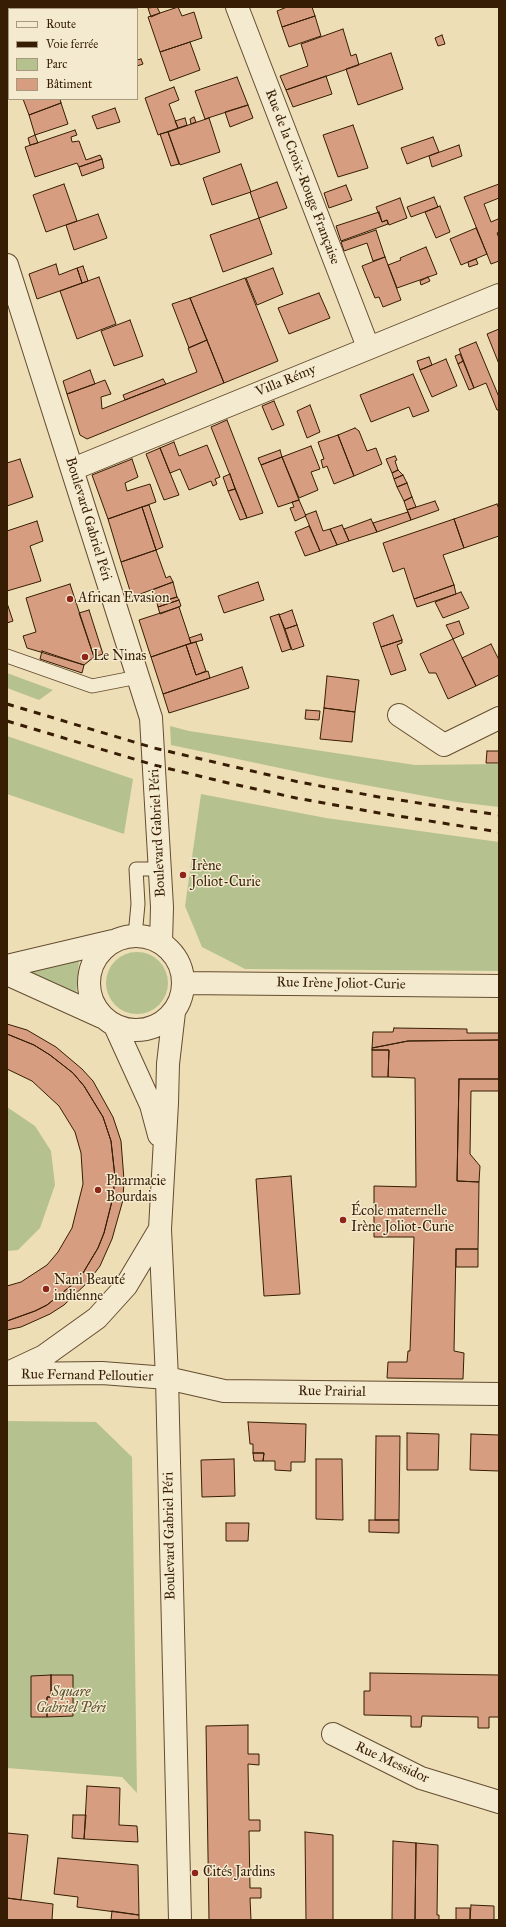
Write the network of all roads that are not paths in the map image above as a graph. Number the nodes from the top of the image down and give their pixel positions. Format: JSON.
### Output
{"nodes":[{"id":1,"x":237,"y":7,"type":"edge"},
{"id":2,"x":7,"y":265,"type":"edge"},
{"id":3,"x":12,"y":295,"type":"edge"},
{"id":4,"x":499,"y":295,"type":"edge"},
{"id":5,"x":368,"y":347,"type":"junction"},
{"id":6,"x":73,"y":469,"type":"junction"},
{"id":7,"x":7,"y":656,"type":"edge"},
{"id":8,"x":138,"y":677,"type":"junction"},
{"id":9,"x":399,"y":715,"type":"dead end"},
{"id":10,"x":499,"y":718,"type":"edge"},
{"id":11,"x":160,"y":868,"type":"junction"},
{"id":12,"x":135,"y":936,"type":"junction"},
{"id":13,"x":113,"y":941,"type":"junction"},
{"id":14,"x":161,"y":943,"type":"junction"},
{"id":15,"x":7,"y":966,"type":"edge"},
{"id":16,"x":7,"y":974,"type":"edge"},
{"id":17,"x":183,"y":983,"type":"junction"},
{"id":18,"x":499,"y":986,"type":"edge"},
{"id":19,"x":174,"y":1012,"type":"junction"},
{"id":20,"x":108,"y":1022,"type":"junction"},
{"id":21,"x":164,"y":1152,"type":"junction"},
{"id":22,"x":160,"y":1229,"type":"junction"},
{"id":23,"x":7,"y":1374,"type":"edge"},
{"id":24,"x":167,"y":1378,"type":"junction"},
{"id":25,"x":499,"y":1394,"type":"edge"},
{"id":26,"x":333,"y":1734,"type":"dead end"},
{"id":27,"x":499,"y":1802,"type":"edge"},
{"id":28,"x":180,"y":1920,"type":"edge"}],
"edges":[{"from":1,"to":5,"type":"street","name":"Rue de la Croix-Rouge Française"},
{"from":2,"to":3,"type":"street","name":"Boulevard Gabriel Péri"},
{"from":3,"to":6,"type":"street","name":"Boulevard Gabriel Péri"},
{"from":4,"to":5,"type":"street","name":"Villa Rémy"},
{"from":5,"to":6,"type":"street","name":"Villa Rémy"},
{"from":6,"to":8,"type":"street","name":"Boulevard Gabriel Péri"},
{"from":7,"to":8,"type":"lane"},
{"from":8,"to":11,"type":"street","name":"Boulevard Gabriel Péri"},
{"from":9,"to":10,"type":"street"},
{"from":11,"to":12,"type":"lane"},
{"from":11,"to":14,"type":"street","name":"Boulevard Gabriel Péri"},
{"from":12,"to":13,"type":"street","name":"Boulevard Gabriel Péri"},
{"from":12,"to":14,"type":"street","name":"Boulevard Gabriel Péri"},
{"from":13,"to":15,"type":"street"},
{"from":13,"to":20,"type":"street","name":"Boulevard Gabriel Péri"},
{"from":14,"to":17,"type":"street","name":"Boulevard Gabriel Péri"},
{"from":16,"to":20,"type":"street"},
{"from":17,"to":18,"type":"street","name":"Rue Irène Joliot-Curie"},
{"from":17,"to":19,"type":"street","name":"Boulevard Gabriel Péri"},
{"from":19,"to":20,"type":"street","name":"Boulevard Gabriel Péri"},
{"from":19,"to":21,"type":"street","name":"Boulevard Gabriel Péri"},
{"from":20,"to":21,"type":"street","name":"Boulevard Gabriel Péri"},
{"from":21,"to":22,"type":"street","name":"Boulevard Gabriel Péri"},
{"from":22,"to":23,"type":"street"},
{"from":22,"to":24,"type":"street","name":"Boulevard Gabriel Péri"},
{"from":23,"to":24,"type":"street","name":"Rue Fernand Pelloutier"},
{"from":24,"to":25,"type":"street","name":"Rue Prairial"},
{"from":24,"to":28,"type":"street","name":"Boulevard Gabriel Péri"},
{"from":26,"to":27,"type":"street","name":"Rue Messidor"}]}
